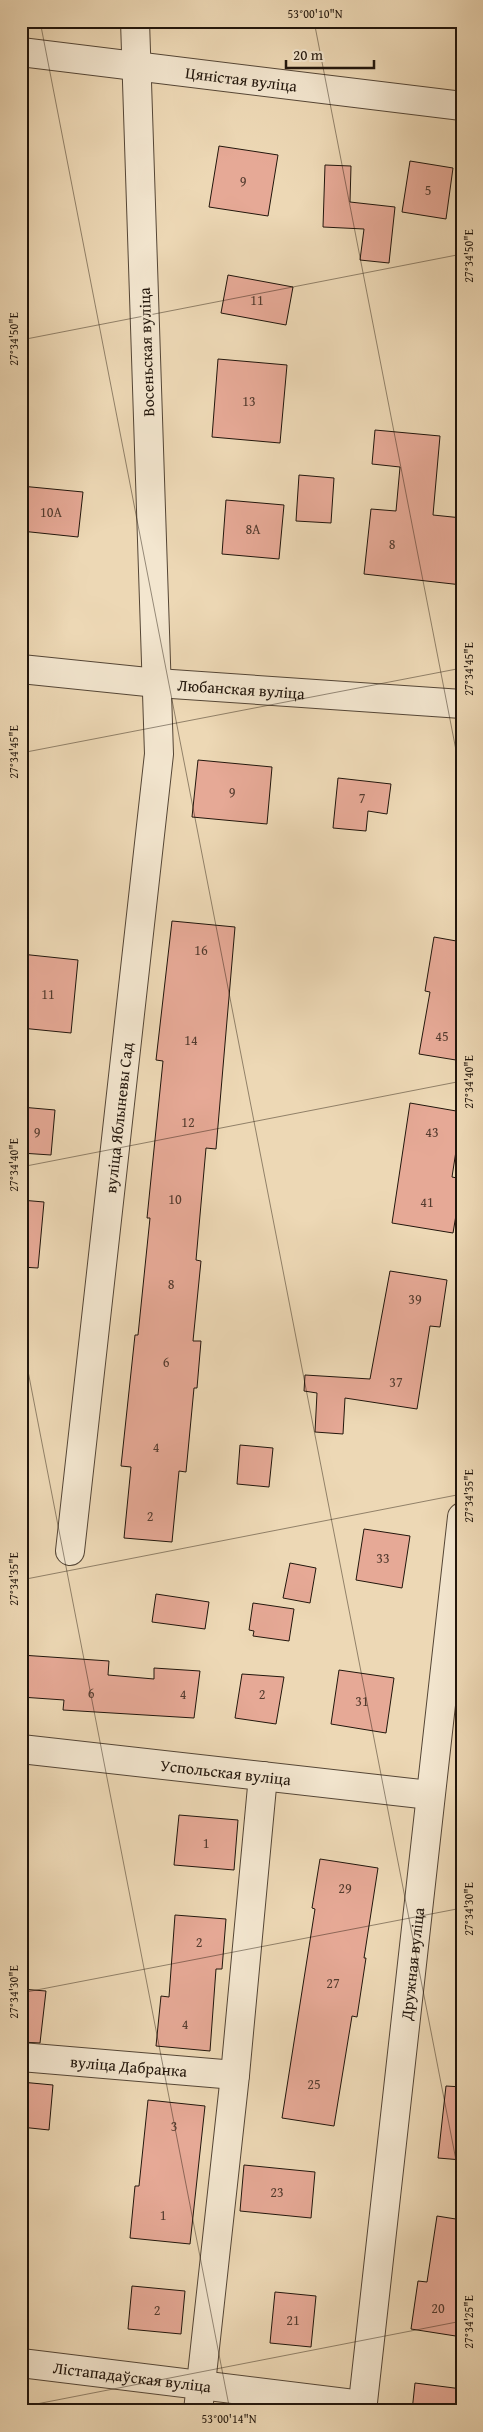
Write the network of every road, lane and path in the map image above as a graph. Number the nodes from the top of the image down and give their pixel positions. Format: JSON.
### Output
{"nodes":[{"id":1,"x":135,"y":21,"type":"edge"},
{"id":2,"x":21,"y":52,"type":"edge"},
{"id":3,"x":136,"y":66,"type":"junction"},
{"id":4,"x":462,"y":106,"type":"edge"},
{"id":5,"x":21,"y":669,"type":"edge"},
{"id":6,"x":157,"y":682,"type":"junction"},
{"id":7,"x":462,"y":704,"type":"edge"},
{"id":8,"x":462,"y":1517,"type":"edge"},
{"id":9,"x":70,"y":1551,"type":"dead end"},
{"id":10,"x":21,"y":1749,"type":"edge"},
{"id":11,"x":263,"y":1776,"type":"junction"},
{"id":12,"x":430,"y":1795,"type":"junction"},
{"id":13,"x":21,"y":2057,"type":"edge"},
{"id":14,"x":235,"y":2075,"type":"junction"},
{"id":15,"x":21,"y":2363,"type":"edge"},
{"id":16,"x":199,"y":2398,"type":"edge"},
{"id":17,"x":362,"y":2408,"type":"edge"}],
"edges":[{"from":1,"to":3,"type":"street","name":"Восеньская вуліца"},
{"from":2,"to":3,"type":"street","name":"Цяністая вуліца"},
{"from":3,"to":4,"type":"street","name":"Цяністая вуліца"},
{"from":3,"to":6,"type":"street","name":"Восеньская вуліца"},
{"from":5,"to":6,"type":"street","name":"Любанская вуліца"},
{"from":6,"to":7,"type":"street","name":"Любанская вуліца"},
{"from":6,"to":9,"type":"street","name":"вуліца Яблыневы Сад"},
{"from":8,"to":12,"type":"street","name":"Дружная вуліца"},
{"from":10,"to":11,"type":"street","name":"Успольская вуліца"},
{"from":11,"to":12,"type":"street","name":"Успольская вуліца"},
{"from":11,"to":14,"type":"street"},
{"from":12,"to":17,"type":"street","name":"Дружная вуліца"},
{"from":13,"to":14,"type":"street","name":"вуліца Дабранка"},
{"from":14,"to":16,"type":"street"},
{"from":15,"to":16,"type":"street","name":"Лістападаўская вуліца"},
{"from":16,"to":17,"type":"street","name":"Лістападаўская вуліца"}]}
